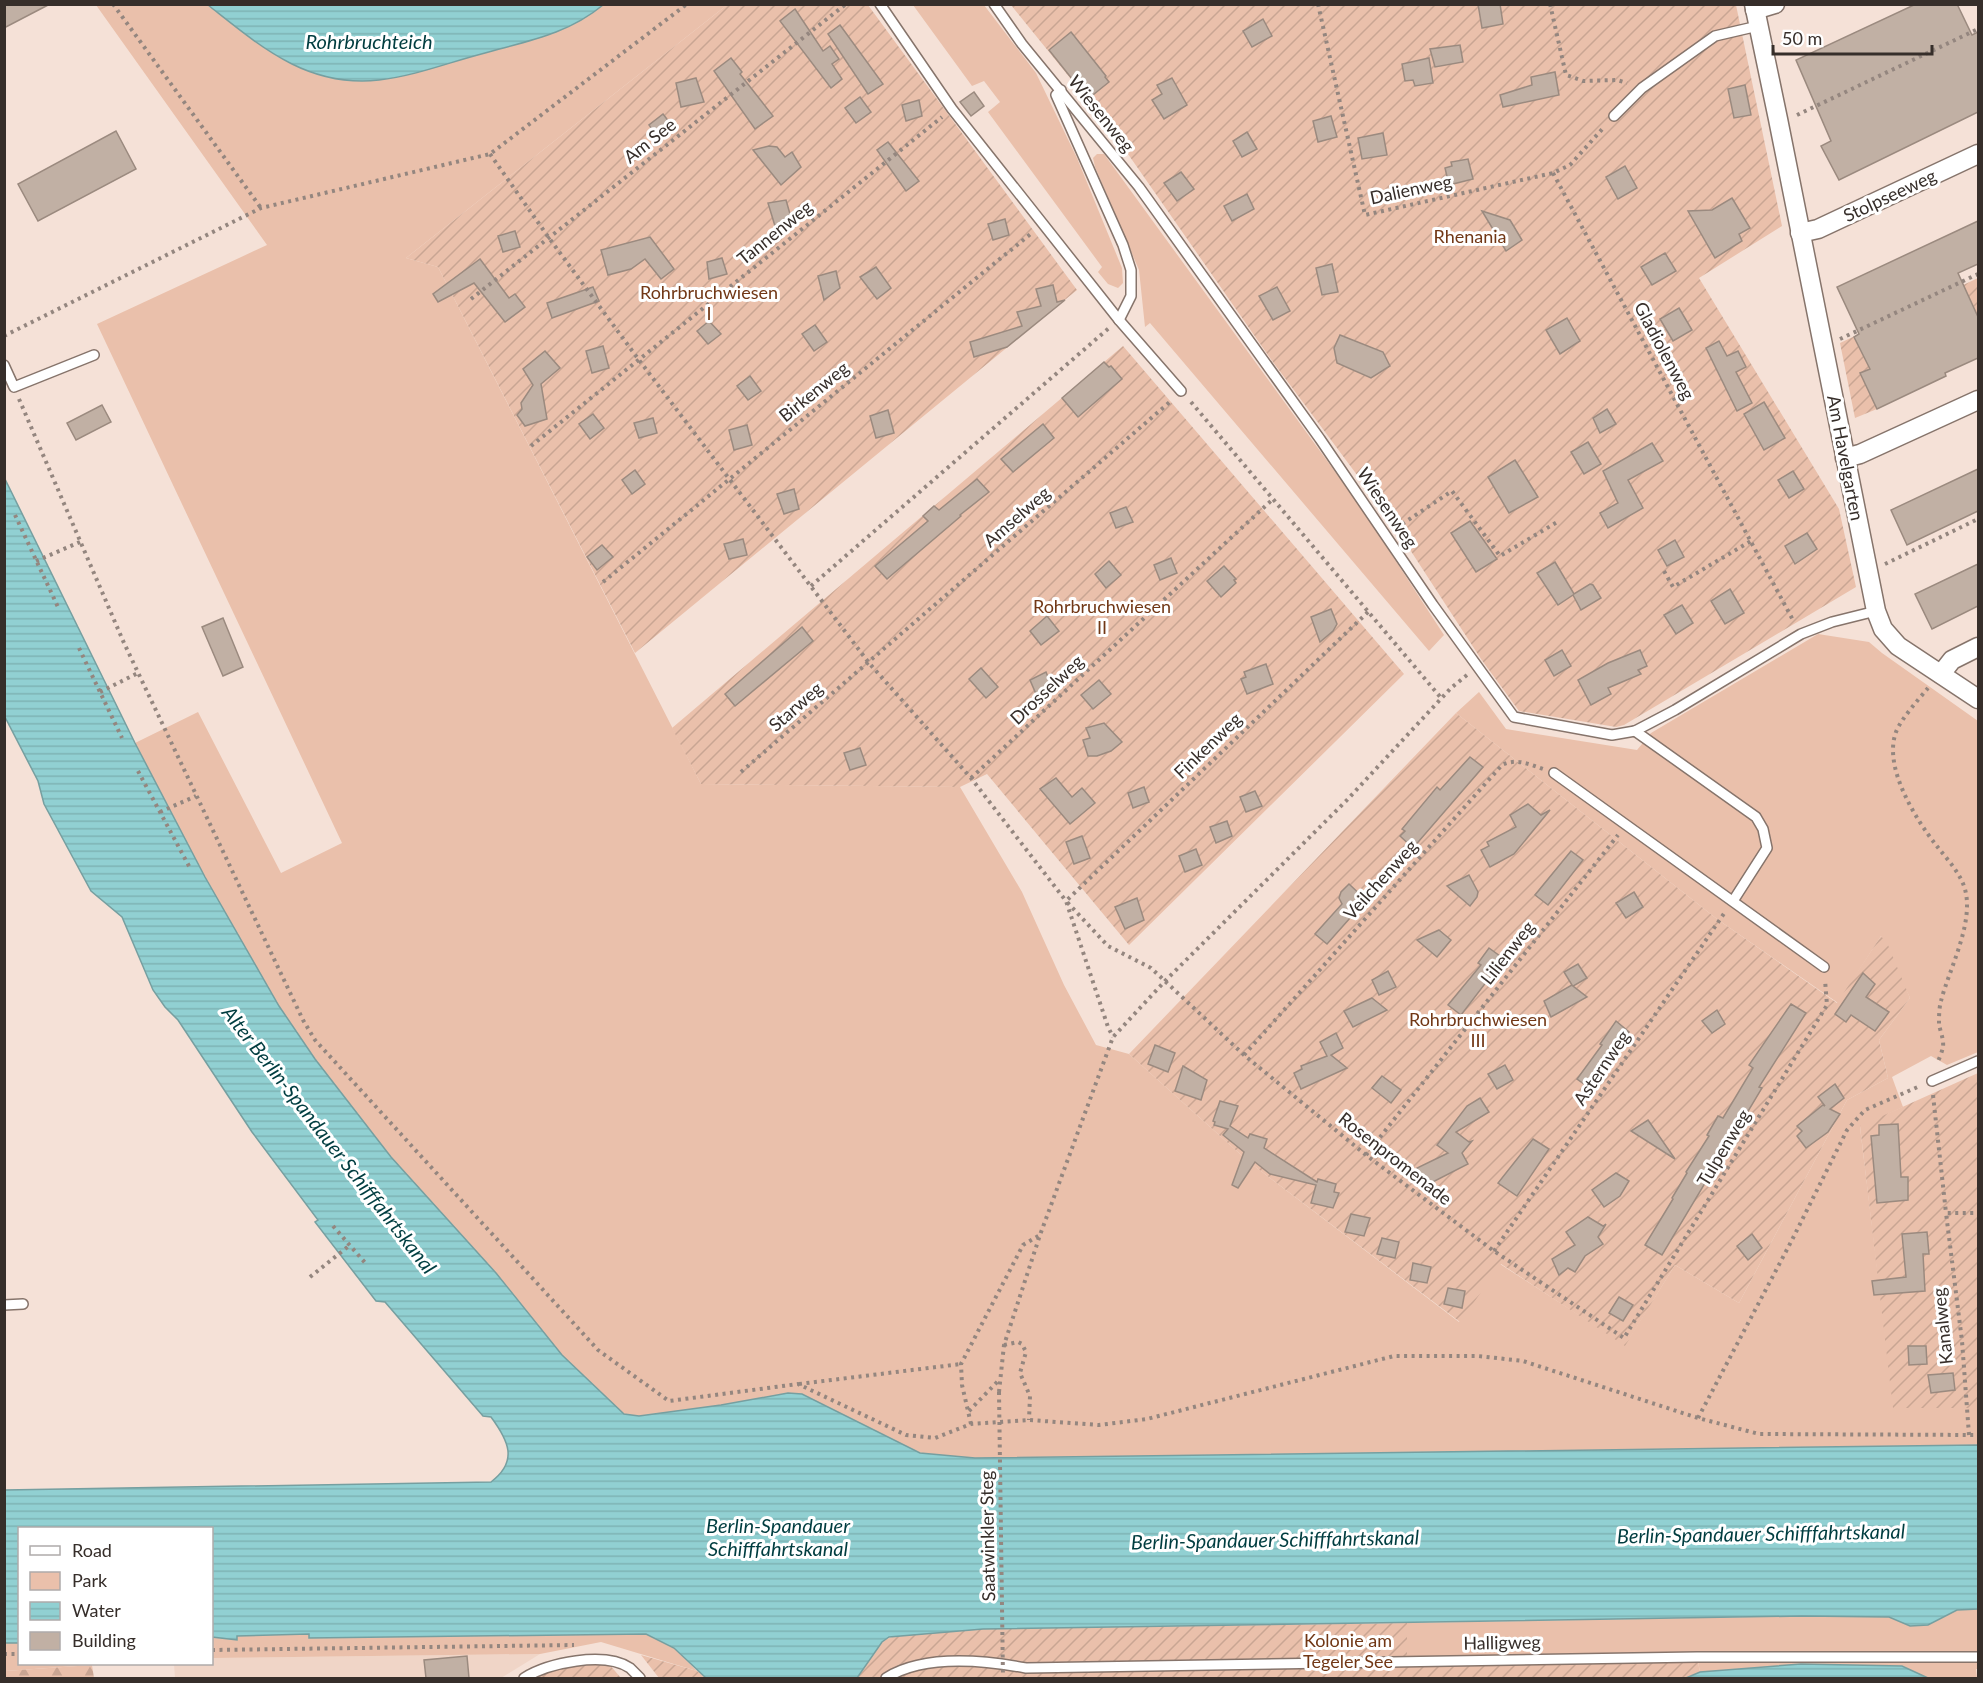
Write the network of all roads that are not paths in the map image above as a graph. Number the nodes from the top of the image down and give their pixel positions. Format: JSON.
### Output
{"nodes":[{"id":1,"x":880,"y":4,"type":"edge"},
{"id":2,"x":994,"y":4,"type":"edge"},
{"id":3,"x":1775,"y":4,"type":"edge"},
{"id":4,"x":1756,"y":13,"type":"edge"},
{"id":5,"x":1061,"y":90,"type":"junction"},
{"id":6,"x":1614,"y":116,"type":"road end"},
{"id":7,"x":1978,"y":154,"type":"edge"},
{"id":8,"x":1800,"y":233,"type":"junction"},
{"id":9,"x":1119,"y":320,"type":"junction"},
{"id":10,"x":94,"y":355,"type":"dead end"},
{"id":11,"x":4,"y":365,"type":"edge"},
{"id":12,"x":1182,"y":391,"type":"road end"},
{"id":13,"x":1978,"y":400,"type":"edge"},
{"id":14,"x":1845,"y":458,"type":"junction"},
{"id":15,"x":1876,"y":611,"type":"junction"},
{"id":16,"x":1978,"y":647,"type":"edge"},
{"id":17,"x":1941,"y":674,"type":"junction"},
{"id":18,"x":1978,"y":699,"type":"edge"},
{"id":19,"x":1635,"y":730,"type":"junction"},
{"id":20,"x":1554,"y":773,"type":"road end"},
{"id":21,"x":1733,"y":901,"type":"junction"},
{"id":22,"x":1824,"y":967,"type":"road end"},
{"id":23,"x":1978,"y":1061,"type":"edge"},
{"id":24,"x":1932,"y":1081,"type":"road end"},
{"id":25,"x":23,"y":1304,"type":"dead end"},
{"id":26,"x":4,"y":1305,"type":"edge"},
{"id":27,"x":1978,"y":1657,"type":"edge"},
{"id":28,"x":524,"y":1678,"type":"edge"},
{"id":29,"x":640,"y":1678,"type":"edge"},
{"id":30,"x":886,"y":1678,"type":"edge"}],
"edges":[{"from":1,"to":9,"type":"lane"},
{"from":2,"to":5,"type":"lane","name":"Wiesenweg"},
{"from":3,"to":4,"type":"street"},
{"from":4,"to":6,"type":"lane"},
{"from":4,"to":8,"type":"street","name":"Am Havelgarten"},
{"from":5,"to":9,"type":"lane"},
{"from":5,"to":19,"type":"lane","name":"Wiesenweg"},
{"from":7,"to":8,"type":"street","name":"Stolpseeweg"},
{"from":8,"to":14,"type":"street","name":"Am Havelgarten"},
{"from":9,"to":12,"type":"lane"},
{"from":10,"to":11,"type":"lane"},
{"from":13,"to":14,"type":"street"},
{"from":14,"to":15,"type":"street","name":"Am Havelgarten"},
{"from":15,"to":17,"type":"street","name":"Am Havelgarten"},
{"from":15,"to":19,"type":"lane","name":"Wiesenweg"},
{"from":16,"to":17,"type":"street"},
{"from":17,"to":18,"type":"street","name":"Am Havelgarten"},
{"from":19,"to":21,"type":"lane"},
{"from":20,"to":21,"type":"lane"},
{"from":21,"to":22,"type":"lane"},
{"from":23,"to":24,"type":"lane"},
{"from":25,"to":26,"type":"lane"},
{"from":27,"to":30,"type":"lane","name":"Halligweg"},
{"from":28,"to":29,"type":"lane"}]}
